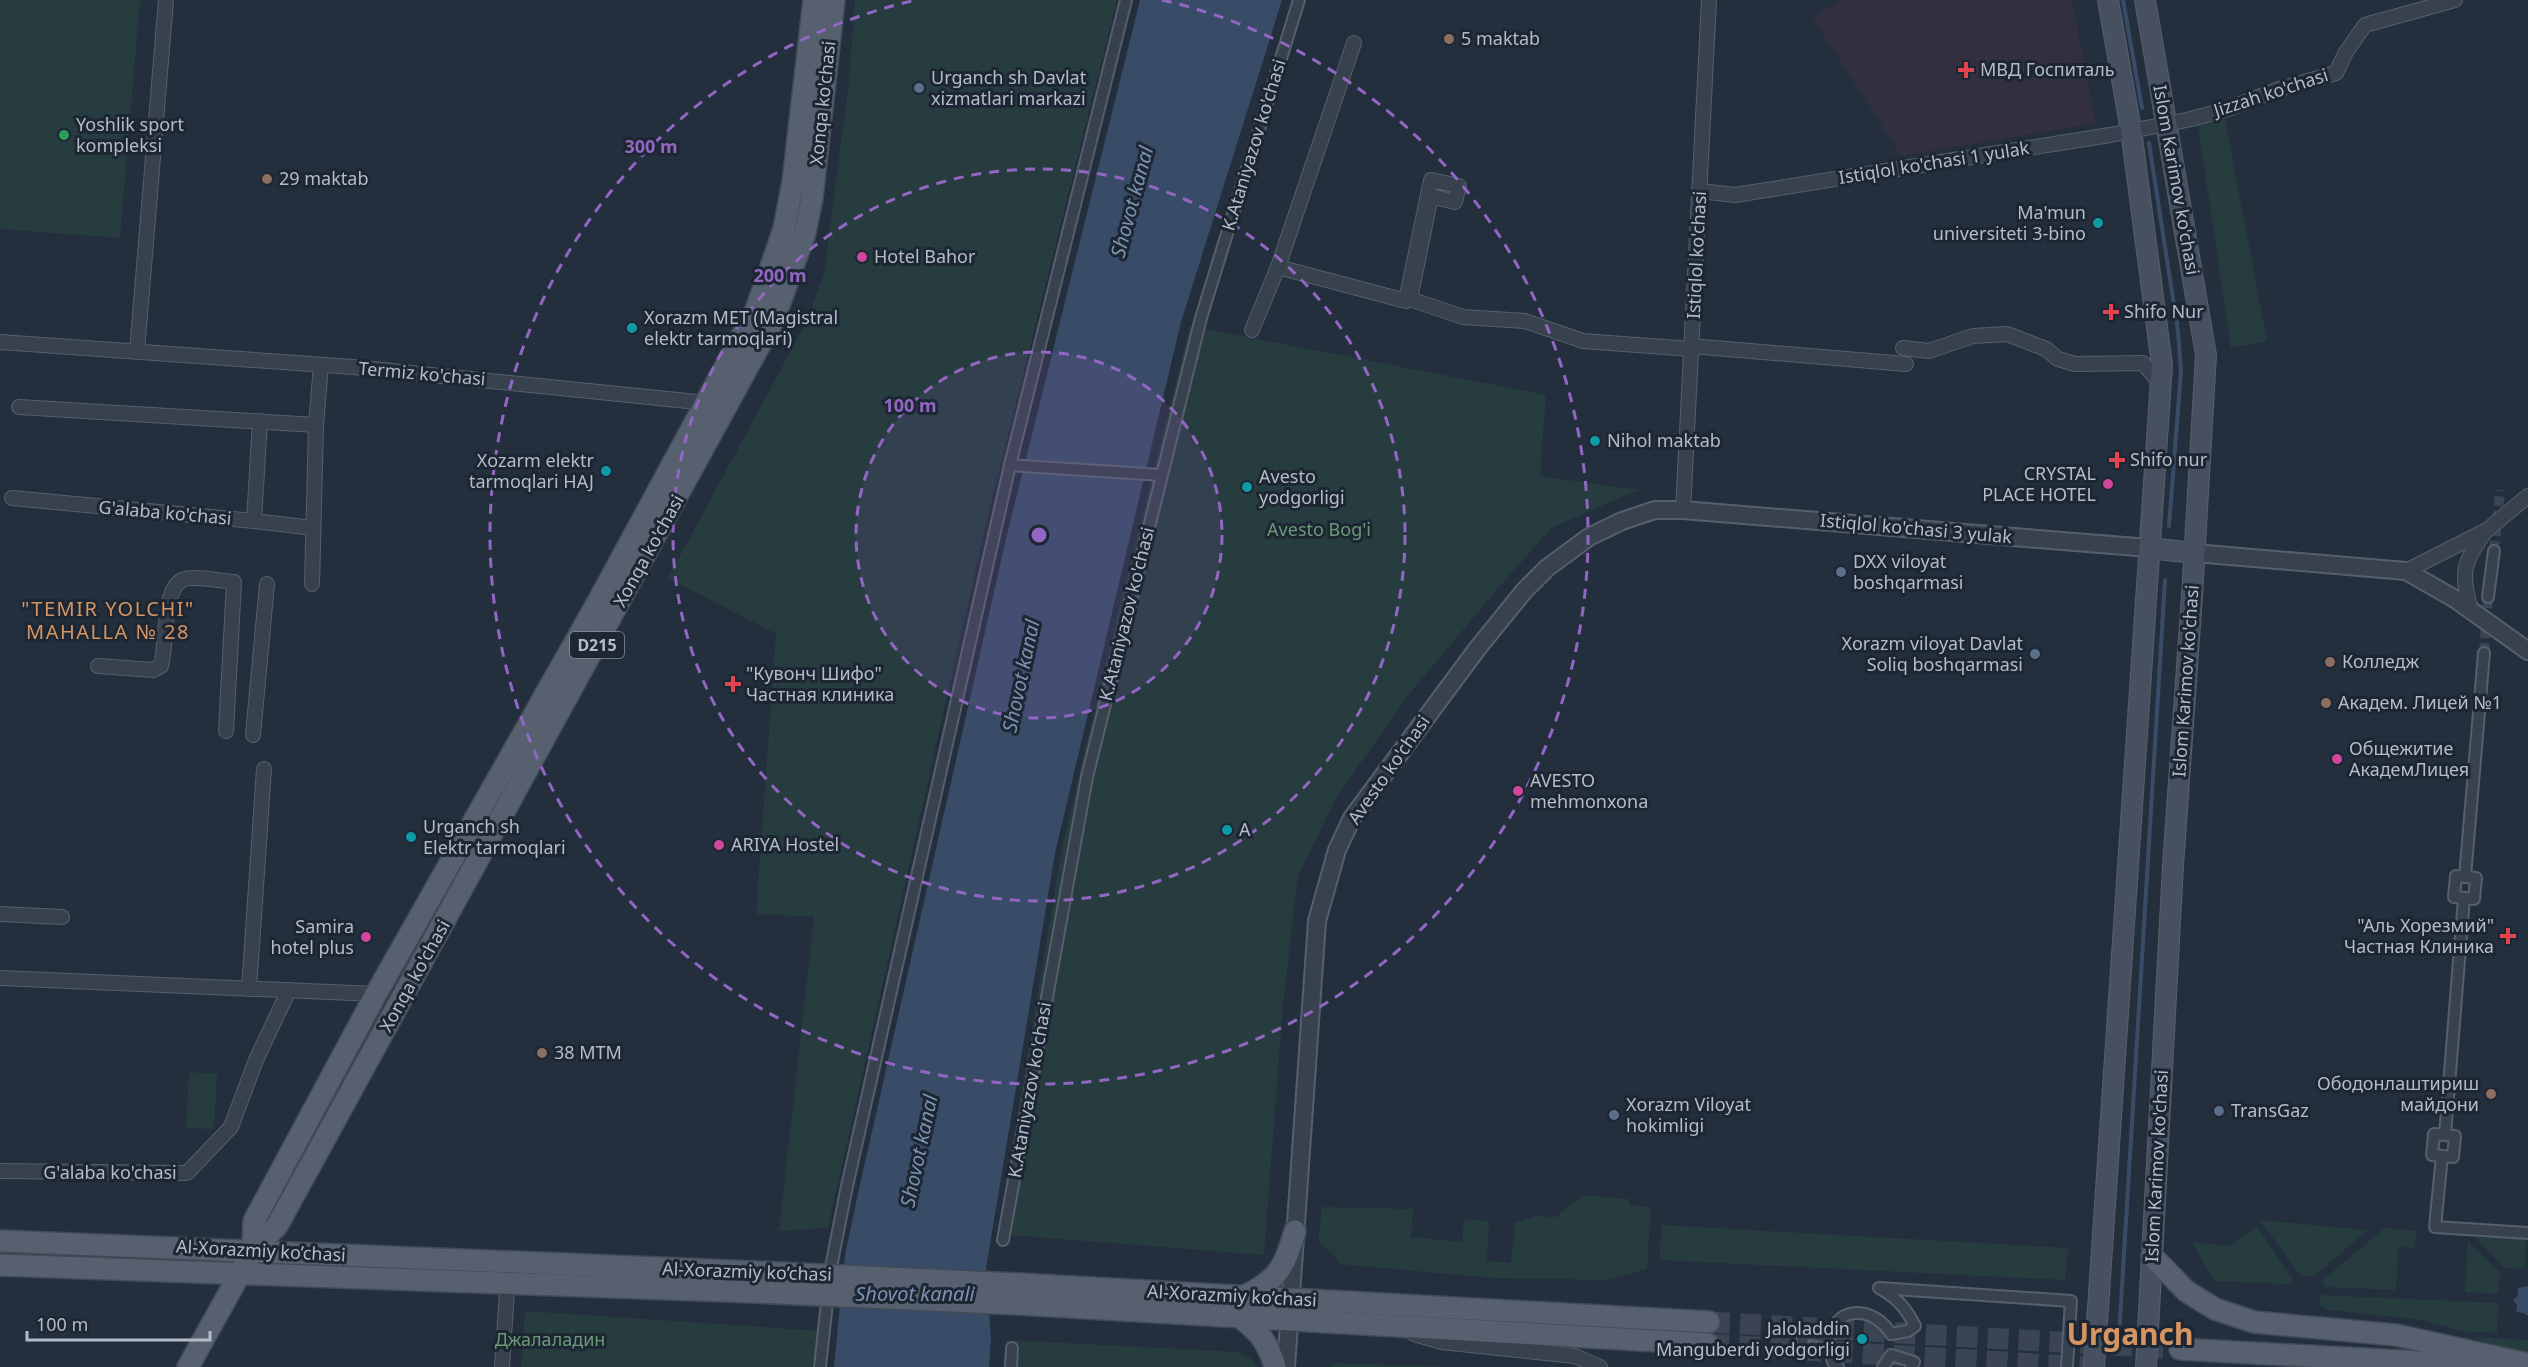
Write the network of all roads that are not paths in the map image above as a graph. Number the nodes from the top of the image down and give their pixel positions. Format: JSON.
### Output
{"nodes":[{"id":1,"x":166,"y":0,"type":"edge"},
{"id":2,"x":814,"y":0,"type":"edge"},
{"id":3,"x":834,"y":0,"type":"edge"},
{"id":4,"x":1126,"y":0,"type":"edge"},
{"id":5,"x":1299,"y":0,"type":"edge"},
{"id":6,"x":1709,"y":0,"type":"edge"},
{"id":7,"x":2108,"y":0,"type":"edge"},
{"id":8,"x":2145,"y":0,"type":"edge"},
{"id":9,"x":2455,"y":0,"type":"edge"},
{"id":10,"x":1354,"y":44,"type":"dead end"},
{"id":11,"x":2167,"y":124,"type":"junction"},
{"id":12,"x":2132,"y":130,"type":"junction"},
{"id":13,"x":1700,"y":190,"type":"junction"},
{"id":14,"x":1278,"y":267,"type":"junction"},
{"id":15,"x":1252,"y":330,"type":"dead end"},
{"id":16,"x":0,"y":342,"type":"edge"},
{"id":17,"x":1691,"y":348,"type":"junction"},
{"id":18,"x":1903,"y":348,"type":"dead end"},
{"id":19,"x":137,"y":351,"type":"junction"},
{"id":20,"x":1906,"y":363,"type":"dead end"},
{"id":21,"x":321,"y":365,"type":"junction"},
{"id":22,"x":2161,"y":384,"type":"junction"},
{"id":23,"x":706,"y":403,"type":"junction"},
{"id":24,"x":19,"y":407,"type":"dead end"},
{"id":25,"x":260,"y":421,"type":"junction"},
{"id":26,"x":316,"y":425,"type":"junction"},
{"id":27,"x":1010,"y":465,"type":"junction"},
{"id":28,"x":1161,"y":476,"type":"junction"},
{"id":29,"x":2528,"y":496,"type":"edge"},
{"id":30,"x":12,"y":498,"type":"dead end"},
{"id":31,"x":1683,"y":510,"type":"junction"},
{"id":32,"x":254,"y":521,"type":"junction"},
{"id":33,"x":314,"y":528,"type":"junction"},
{"id":34,"x":2487,"y":530,"type":"junction"},
{"id":35,"x":2149,"y":548,"type":"junction"},
{"id":36,"x":2494,"y":551,"type":"tunnel mouth"},
{"id":37,"x":2194,"y":553,"type":"junction"},
{"id":38,"x":2406,"y":571,"type":"junction"},
{"id":39,"x":267,"y":584,"type":"dead end"},
{"id":40,"x":312,"y":584,"type":"dead end"},
{"id":41,"x":2488,"y":597,"type":"tunnel mouth"},
{"id":42,"x":608,"y":605,"type":"junction"},
{"id":43,"x":2470,"y":610,"type":"junction"},
{"id":44,"x":2528,"y":651,"type":"edge"},
{"id":45,"x":2484,"y":653,"type":"tunnel mouth"},
{"id":46,"x":98,"y":666,"type":"dead end"},
{"id":47,"x":226,"y":731,"type":"dead end"},
{"id":48,"x":253,"y":735,"type":"dead end"},
{"id":49,"x":264,"y":769,"type":"dead end"},
{"id":50,"x":0,"y":914,"type":"edge"},
{"id":51,"x":62,"y":917,"type":"dead end"},
{"id":52,"x":0,"y":978,"type":"edge"},
{"id":53,"x":249,"y":989,"type":"junction"},
{"id":54,"x":289,"y":990,"type":"junction"},
{"id":55,"x":376,"y":994,"type":"junction"},
{"id":56,"x":0,"y":1171,"type":"edge"},
{"id":57,"x":1295,"y":1231,"type":"junction"},
{"id":58,"x":2528,"y":1233,"type":"edge"},
{"id":59,"x":1003,"y":1240,"type":"dead end"},
{"id":60,"x":0,"y":1241,"type":"edge"},
{"id":61,"x":253,"y":1251,"type":"junction"},
{"id":62,"x":2152,"y":1256,"type":"junction"},
{"id":63,"x":509,"y":1263,"type":"junction"},
{"id":64,"x":0,"y":1265,"type":"edge"},
{"id":65,"x":239,"y":1274,"type":"junction"},
{"id":66,"x":754,"y":1282,"type":"junction"},
{"id":67,"x":508,"y":1284,"type":"junction"},
{"id":68,"x":1018,"y":1294,"type":"junction"},
{"id":69,"x":1245,"y":1296,"type":"junction"},
{"id":70,"x":1290,"y":1309,"type":"junction"},
{"id":71,"x":1240,"y":1317,"type":"junction"},
{"id":72,"x":1709,"y":1322,"type":"tunnel mouth"},
{"id":73,"x":1380,"y":1325,"type":"junction"},
{"id":74,"x":1708,"y":1344,"type":"tunnel mouth"},
{"id":75,"x":1012,"y":1348,"type":"dead end"},
{"id":76,"x":2180,"y":1349,"type":"tunnel mouth"},
{"id":77,"x":2528,"y":1364,"type":"edge"},
{"id":78,"x":188,"y":1367,"type":"edge"},
{"id":79,"x":502,"y":1367,"type":"edge"},
{"id":80,"x":820,"y":1367,"type":"edge"},
{"id":81,"x":1011,"y":1367,"type":"edge"},
{"id":82,"x":1275,"y":1367,"type":"edge"},
{"id":83,"x":1286,"y":1367,"type":"edge"},
{"id":84,"x":1600,"y":1367,"type":"edge"},
{"id":85,"x":1838,"y":1367,"type":"edge"},
{"id":86,"x":1883,"y":1367,"type":"edge"},
{"id":87,"x":1911,"y":1367,"type":"edge"},
{"id":88,"x":2067,"y":1367,"type":"edge"},
{"id":89,"x":2094,"y":1367,"type":"edge"},
{"id":90,"x":2146,"y":1367,"type":"edge"},
{"id":91,"x":2509,"y":1367,"type":"edge"}],
"edges":[{"from":1,"to":19,"type":"street"},
{"from":2,"to":23,"type":"main road","name":"Xonqa ko'chasi","number":"D215"},
{"from":3,"to":42,"type":"main road","name":"Xonqa ko'chasi","number":"D215"},
{"from":4,"to":27,"type":"street"},
{"from":5,"to":28,"type":"street","name":"K.Ataniyazov ko'chasi"},
{"from":6,"to":13,"type":"street","name":"Istiqlol ko'chasi"},
{"from":7,"to":12,"type":"main road","name":"Islom Karimov ko'chasi"},
{"from":8,"to":11,"type":"main road","name":"Islom Karimov ko'chasi"},
{"from":9,"to":11,"type":"street","name":"Jizzah ko'chasi"},
{"from":10,"to":14,"type":"street"},
{"from":11,"to":12,"type":"street","name":"Istiqlol ko'chasi 1 yulak"},
{"from":11,"to":37,"type":"main road","name":"Islom Karimov ko'chasi"},
{"from":12,"to":13,"type":"street","name":"Istiqlol ko'chasi 1 yulak"},
{"from":12,"to":22,"type":"main road","name":"Islom Karimov ko'chasi"},
{"from":13,"to":17,"type":"street","name":"Istiqlol ko'chasi"},
{"from":14,"to":15,"type":"street"},
{"from":14,"to":17,"type":"street"},
{"from":16,"to":19,"type":"street","name":"Termiz ko'chasi"},
{"from":17,"to":20,"type":"street"},
{"from":17,"to":31,"type":"street","name":"Istiqlol ko'chasi"},
{"from":18,"to":22,"type":"street"},
{"from":19,"to":21,"type":"street","name":"Termiz ko'chasi"},
{"from":21,"to":23,"type":"street","name":"Termiz ko'chasi"},
{"from":21,"to":26,"type":"street"},
{"from":22,"to":35,"type":"main road","name":"Islom Karimov ko'chasi"},
{"from":23,"to":42,"type":"main road","name":"Xonqa ko'chasi","number":"D215"},
{"from":24,"to":25,"type":"street"},
{"from":25,"to":26,"type":"street"},
{"from":25,"to":32,"type":"street","name":"G'alaba ko'chasi"},
{"from":26,"to":33,"type":"street"},
{"from":27,"to":28,"type":"street"},
{"from":27,"to":80,"type":"street"},
{"from":28,"to":59,"type":"street","name":"K.Ataniyazov ko'chasi"},
{"from":29,"to":34,"type":"street"},
{"from":30,"to":32,"type":"street","name":"G'alaba ko'chasi"},
{"from":31,"to":35,"type":"street","name":"Istiqlol ko'chasi 3 yulak"},
{"from":31,"to":57,"type":"street","name":"Avesto ko'chasi"},
{"from":32,"to":33,"type":"street"},
{"from":33,"to":40,"type":"street"},
{"from":34,"to":38,"type":"street"},
{"from":34,"to":43,"type":"street"},
{"from":35,"to":37,"type":"main road"},
{"from":35,"to":89,"type":"main road","name":"Islom Karimov ko'chasi"},
{"from":36,"to":41,"type":"street"},
{"from":37,"to":38,"type":"street"},
{"from":37,"to":62,"type":"main road","name":"Islom Karimov ko'chasi"},
{"from":38,"to":43,"type":"street"},
{"from":39,"to":48,"type":"street"},
{"from":42,"to":55,"type":"main road","name":"Xonqa ko'chasi","number":"D215"},
{"from":42,"to":61,"type":"main road","name":"Xonqa ko'chasi","number":"D215"},
{"from":43,"to":44,"type":"street"},
{"from":45,"to":58,"type":"street"},
{"from":46,"to":47,"type":"street"},
{"from":49,"to":53,"type":"street"},
{"from":50,"to":51,"type":"street"},
{"from":52,"to":53,"type":"street"},
{"from":53,"to":54,"type":"street"},
{"from":54,"to":55,"type":"street"},
{"from":54,"to":56,"type":"street","name":"G'alaba ko'chasi"},
{"from":55,"to":61,"type":"main road","name":"Xonqa ko'chasi","number":"D215"},
{"from":57,"to":69,"type":"main road"},
{"from":57,"to":70,"type":"street","name":"Avesto ko'chasi"},
{"from":60,"to":61,"type":"main road","name":"Al-Xorazmiy ko’chasi"},
{"from":61,"to":63,"type":"main road","name":"Al-Xorazmiy ko’chasi"},
{"from":61,"to":65,"type":"main road","name":"Xonqa ko'chasi"},
{"from":62,"to":77,"type":"main road"},
{"from":62,"to":90,"type":"main road","name":"Islom Karimov ko'chasi"},
{"from":63,"to":66,"type":"main road","name":"Al-Xorazmiy ko’chasi"},
{"from":63,"to":67,"type":"street"},
{"from":64,"to":65,"type":"main road","name":"Al-Xorazmiy ko’chasi"},
{"from":65,"to":67,"type":"main road","name":"Al-Xorazmiy ko’chasi"},
{"from":65,"to":78,"type":"main road","name":"Xonqa ko'chasi"},
{"from":66,"to":67,"type":"main road","name":"Al-Xorazmiy ko’chasi"},
{"from":66,"to":68,"type":"main road","name":"Al-Xorazmiy ko’chasi","bridge":true},
{"from":67,"to":79,"type":"street"},
{"from":68,"to":69,"type":"main road","name":"Al-Xorazmiy ko’chasi"},
{"from":68,"to":71,"type":"main road","name":"Al-Xorazmiy ko’chasi"},
{"from":69,"to":70,"type":"main road","name":"Al-Xorazmiy ko’chasi"},
{"from":70,"to":71,"type":"main road","name":"Al-Xorazmiy ko’chasi"},
{"from":70,"to":72,"type":"main road","name":"Al-Xorazmiy ko’chasi"},
{"from":70,"to":73,"type":"main road","name":"Al-Xorazmiy ko’chasi"},
{"from":70,"to":83,"type":"street","name":"Avesto ko'chasi"},
{"from":71,"to":82,"type":"main road"},
{"from":73,"to":74,"type":"main road","name":"Al-Xorazmiy ko’chasi"},
{"from":73,"to":84,"type":"street"},
{"from":75,"to":81,"type":"street"},
{"from":76,"to":91,"type":"main road"},
{"from":85,"to":88,"type":"street"},
{"from":86,"to":87,"type":"street"}]}
